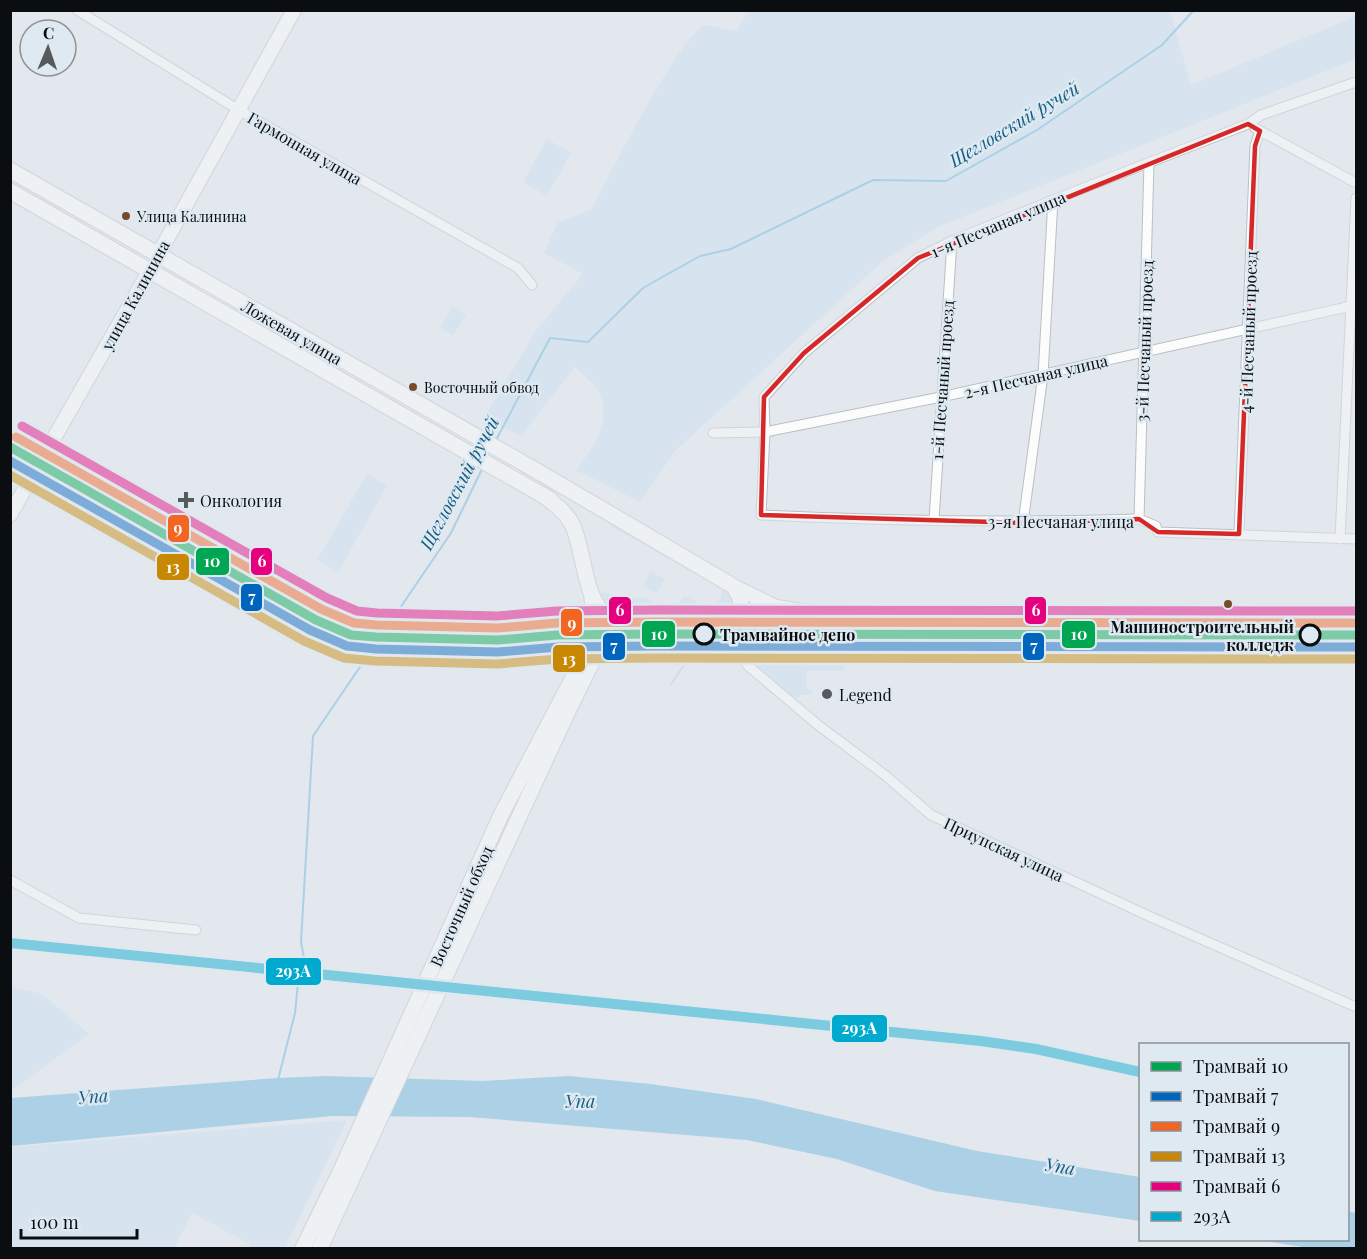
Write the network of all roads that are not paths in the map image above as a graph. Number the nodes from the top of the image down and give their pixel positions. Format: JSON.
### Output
{"nodes":[{"id":1,"x":77,"y":10,"type":"edge"},
{"id":2,"x":294,"y":10,"type":"edge"},
{"id":3,"x":1356,"y":82,"type":"edge"},
{"id":4,"x":237,"y":109,"type":"junction"},
{"id":5,"x":1248,"y":124,"type":"junction"},
{"id":6,"x":1260,"y":131,"type":"junction"},
{"id":7,"x":1149,"y":164,"type":"junction"},
{"id":8,"x":10,"y":170,"type":"edge"},
{"id":9,"x":1356,"y":183,"type":"edge"},
{"id":10,"x":10,"y":191,"type":"edge"},
{"id":11,"x":1356,"y":198,"type":"edge"},
{"id":12,"x":1053,"y":200,"type":"junction"},
{"id":13,"x":952,"y":241,"type":"junction"},
{"id":14,"x":158,"y":255,"type":"junction"},
{"id":15,"x":150,"y":270,"type":"junction"},
{"id":16,"x":532,"y":285,"type":"dead end"},
{"id":17,"x":1353,"y":306,"type":"edge"},
{"id":18,"x":1246,"y":330,"type":"junction"},
{"id":19,"x":1143,"y":352,"type":"junction"},
{"id":20,"x":1042,"y":375,"type":"junction"},
{"id":21,"x":941,"y":397,"type":"junction"},
{"id":22,"x":466,"y":431,"type":"junction"},
{"id":23,"x":765,"y":432,"type":"junction"},
{"id":24,"x":713,"y":433,"type":"dead end"},
{"id":25,"x":456,"y":445,"type":"junction"},
{"id":26,"x":10,"y":457,"type":"edge"},
{"id":27,"x":44,"y":457,"type":"junction"},
{"id":28,"x":36,"y":471,"type":"junction"},
{"id":29,"x":574,"y":494,"type":"junction"},
{"id":30,"x":543,"y":495,"type":"junction"},
{"id":31,"x":10,"y":515,"type":"edge"},
{"id":32,"x":761,"y":515,"type":"joint"},
{"id":33,"x":1139,"y":519,"type":"junction"},
{"id":34,"x":934,"y":520,"type":"junction"},
{"id":35,"x":1023,"y":523,"type":"junction"},
{"id":36,"x":1239,"y":534,"type":"junction"},
{"id":37,"x":1340,"y":539,"type":"junction"},
{"id":38,"x":1356,"y":539,"type":"edge"},
{"id":39,"x":733,"y":586,"type":"junction"},
{"id":40,"x":592,"y":596,"type":"junction"},
{"id":41,"x":755,"y":598,"type":"junction"},
{"id":42,"x":320,"y":612,"type":"dead end"},
{"id":43,"x":1356,"y":618,"type":"edge"},
{"id":44,"x":866,"y":619,"type":"junction"},
{"id":45,"x":623,"y":620,"type":"junction"},
{"id":46,"x":714,"y":622,"type":"junction"},
{"id":47,"x":759,"y":622,"type":"junction"},
{"id":48,"x":10,"y":880,"type":"edge"},
{"id":49,"x":196,"y":930,"type":"dead end"},
{"id":50,"x":1356,"y":1007,"type":"edge"},
{"id":51,"x":350,"y":1170,"type":"junction"},
{"id":52,"x":303,"y":1248,"type":"edge"},
{"id":53,"x":320,"y":1248,"type":"edge"}],
"edges":[{"from":1,"to":4,"type":"street","name":"Гармонная улица"},
{"from":2,"to":4,"type":"main road","name":"улица Калинина"},
{"from":3,"to":5,"type":"street","name":"1-я Песчаная улица"},
{"from":4,"to":14,"type":"main road","name":"улица Калинина"},
{"from":4,"to":16,"type":"street","name":"Гармонная улица"},
{"from":5,"to":6,"type":"street"},
{"from":5,"to":7,"type":"street","name":"1-я Песчаная улица"},
{"from":6,"to":9,"type":"street"},
{"from":6,"to":18,"type":"street","name":"4-й Песчаный проезд"},
{"from":7,"to":12,"type":"street","name":"1-я Песчаная улица"},
{"from":7,"to":19,"type":"street","name":"3-й Песчаный проезд"},
{"from":8,"to":14,"type":"main road","name":"Ложевая улица"},
{"from":10,"to":15,"type":"main road","name":"Ложевая улица"},
{"from":11,"to":17,"type":"street"},
{"from":12,"to":13,"type":"street","name":"1-я Песчаная улица"},
{"from":12,"to":20,"type":"street"},
{"from":13,"to":21,"type":"street","name":"1-й Песчаный проезд"},
{"from":13,"to":23,"type":"street","name":"1-я Песчаная улица"},
{"from":14,"to":15,"type":"main road","name":"улица Калинина"},
{"from":14,"to":22,"type":"main road","name":"Ложевая улица"},
{"from":15,"to":25,"type":"main road","name":"Ложевая улица"},
{"from":15,"to":27,"type":"main road","name":"улица Калинина"},
{"from":17,"to":18,"type":"street","name":"2-я Песчаная улица"},
{"from":17,"to":37,"type":"street"},
{"from":18,"to":19,"type":"street","name":"2-я Песчаная улица"},
{"from":18,"to":36,"type":"street","name":"4-й Песчаный проезд"},
{"from":19,"to":20,"type":"street","name":"2-я Песчаная улица"},
{"from":19,"to":33,"type":"street","name":"3-й Песчаный проезд"},
{"from":20,"to":21,"type":"street","name":"2-я Песчаная улица"},
{"from":20,"to":35,"type":"street"},
{"from":21,"to":23,"type":"street","name":"2-я Песчаная улица"},
{"from":21,"to":34,"type":"street","name":"1-й Песчаный проезд"},
{"from":22,"to":25,"type":"main road"},
{"from":22,"to":29,"type":"main road","name":"Ложевая улица"},
{"from":23,"to":24,"type":"street","name":"2-я Песчаная улица"},
{"from":23,"to":32,"type":"street","name":"1-я Песчаная улица"},
{"from":25,"to":30,"type":"main road","name":"Ложевая улица"},
{"from":26,"to":28,"type":"street"},
{"from":27,"to":28,"type":"main road","name":"улица Калинина"},
{"from":27,"to":42,"type":"street"},
{"from":28,"to":31,"type":"main road","name":"улица Калинина"},
{"from":29,"to":30,"type":"main road","name":"Ложевая улица"},
{"from":29,"to":39,"type":"main road","name":"Ложевая улица"},
{"from":30,"to":40,"type":"main road","name":"Ложевая улица"},
{"from":32,"to":34,"type":"street","name":"3-я Песчаная улица"},
{"from":33,"to":35,"type":"street","name":"3-я Песчаная улица"},
{"from":33,"to":36,"type":"street","name":"3-я Песчаная улица"},
{"from":34,"to":35,"type":"street","name":"3-я Песчаная улица"},
{"from":36,"to":37,"type":"street","name":"3-я Песчаная улица"},
{"from":37,"to":38,"type":"street","name":"3-я Песчаная улица"},
{"from":39,"to":41,"type":"main road"},
{"from":39,"to":46,"type":"main road"},
{"from":40,"to":45,"type":"main road","name":"Ложевая улица"},
{"from":40,"to":51,"type":"main road","name":"Восточный обход"},
{"from":41,"to":44,"type":"main road"},
{"from":41,"to":47,"type":"street","name":"Приупская улица"},
{"from":43,"to":44,"type":"main road"},
{"from":44,"to":47,"type":"main road"},
{"from":45,"to":46,"type":"main road","name":"Ложевая улица"},
{"from":45,"to":51,"type":"main road","name":"Восточный обход"},
{"from":46,"to":47,"type":"main road"},
{"from":47,"to":50,"type":"street","name":"Приупская улица"},
{"from":48,"to":49,"type":"street"},
{"from":51,"to":52,"type":"main road","name":"Восточный обход"},
{"from":51,"to":53,"type":"main road","name":"Восточный обход"}]}
